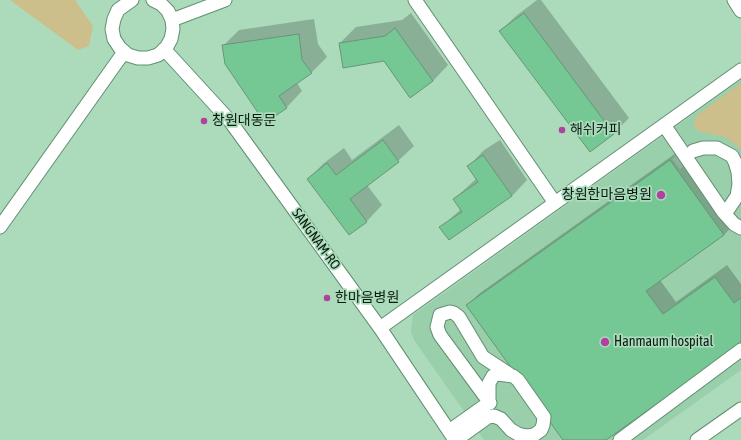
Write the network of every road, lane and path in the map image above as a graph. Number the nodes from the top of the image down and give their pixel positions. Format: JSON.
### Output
{"nodes":[{"id":1,"x":225,"y":0,"type":"edge"},
{"id":2,"x":415,"y":0,"type":"edge"},
{"id":3,"x":734,"y":0,"type":"edge"},
{"id":4,"x":159,"y":1,"type":"edge"},
{"id":5,"x":123,"y":2,"type":"edge"},
{"id":6,"x":741,"y":11,"type":"edge"},
{"id":7,"x":172,"y":20,"type":"junction"},
{"id":8,"x":164,"y":49,"type":"junction"},
{"id":9,"x":124,"y":52,"type":"junction"},
{"id":10,"x":741,"y":70,"type":"edge"},
{"id":11,"x":664,"y":125,"type":"junction"},
{"id":12,"x":693,"y":151,"type":"tunnel mouth"},
{"id":13,"x":555,"y":203,"type":"junction"},
{"id":14,"x":725,"y":214,"type":"junction"},
{"id":15,"x":0,"y":227,"type":"edge"},
{"id":16,"x":741,"y":228,"type":"edge"},
{"id":17,"x":380,"y":328,"type":"junction"},
{"id":18,"x":741,"y":350,"type":"edge"},
{"id":19,"x":513,"y":376,"type":"junction"},
{"id":20,"x":489,"y":402,"type":"junction"},
{"id":21,"x":741,"y":409,"type":"edge"},
{"id":22,"x":510,"y":429,"type":"junction"},
{"id":23,"x":454,"y":437,"type":"edge"},
{"id":24,"x":518,"y":440,"type":"edge"},
{"id":25,"x":620,"y":440,"type":"edge"},
{"id":26,"x":697,"y":440,"type":"edge"}],
"edges":[{"from":1,"to":7,"type":"street"},
{"from":2,"to":13,"type":"street"},
{"from":3,"to":6,"type":"street"},
{"from":4,"to":7,"type":"street"},
{"from":5,"to":9,"type":"street"},
{"from":7,"to":8,"type":"street"},
{"from":8,"to":9,"type":"street"},
{"from":8,"to":17,"type":"street","name":"SANGNAM-RO"},
{"from":9,"to":15,"type":"street"},
{"from":10,"to":11,"type":"street"},
{"from":11,"to":13,"type":"street"},
{"from":11,"to":14,"type":"street"},
{"from":12,"to":14,"type":"street"},
{"from":13,"to":17,"type":"street"},
{"from":14,"to":16,"type":"street"},
{"from":17,"to":23,"type":"street","name":"SANGNAM-RO"},
{"from":18,"to":25,"type":"street"},
{"from":19,"to":20,"type":"street"},
{"from":19,"to":20,"type":"street"},
{"from":19,"to":22,"type":"street"},
{"from":20,"to":22,"type":"street"},
{"from":20,"to":23,"type":"street"},
{"from":21,"to":26,"type":"street"},
{"from":22,"to":23,"type":"street"},
{"from":22,"to":24,"type":"street"}]}
